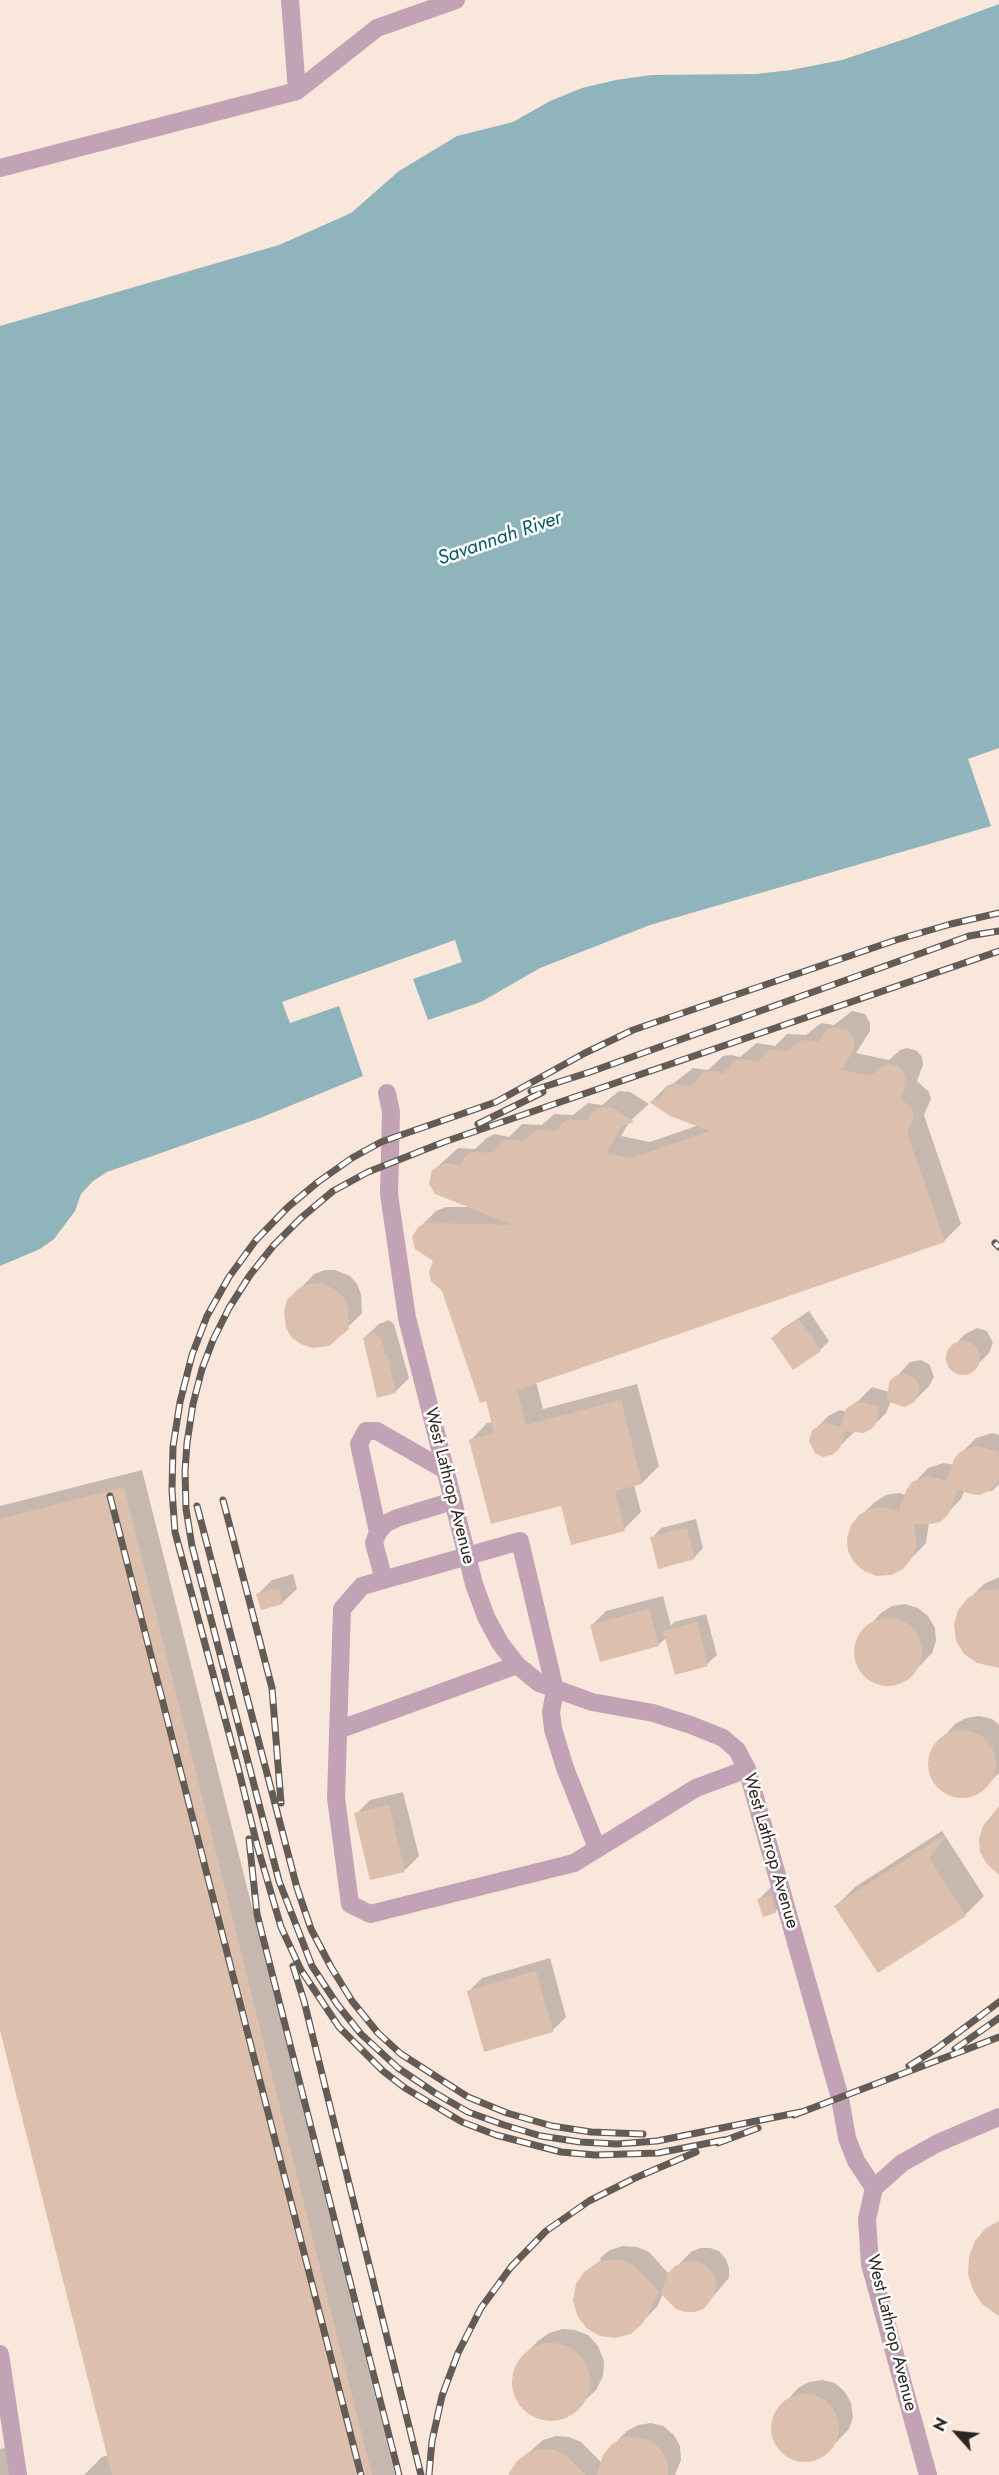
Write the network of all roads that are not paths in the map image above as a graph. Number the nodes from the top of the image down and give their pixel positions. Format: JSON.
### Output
{"nodes":[{"id":1,"x":291,"y":0,"type":"edge"},
{"id":2,"x":456,"y":0,"type":"edge"},
{"id":3,"x":297,"y":91,"type":"junction"},
{"id":4,"x":0,"y":168,"type":"edge"},
{"id":5,"x":387,"y":1093,"type":"dead end"},
{"id":6,"x":445,"y":1470,"type":"junction"},
{"id":7,"x":453,"y":1501,"type":"junction"},
{"id":8,"x":378,"y":1532,"type":"junction"},
{"id":9,"x":467,"y":1555,"type":"junction"},
{"id":10,"x":384,"y":1580,"type":"junction"},
{"id":11,"x":517,"y":1665,"type":"junction"},
{"id":12,"x":555,"y":1690,"type":"junction"},
{"id":13,"x":338,"y":1730,"type":"junction"},
{"id":14,"x":747,"y":1769,"type":"junction"},
{"id":15,"x":597,"y":1848,"type":"junction"},
{"id":16,"x":999,"y":2117,"type":"edge"},
{"id":17,"x":874,"y":2188,"type":"junction"},
{"id":18,"x":0,"y":2354,"type":"edge"},
{"id":19,"x":18,"y":2475,"type":"edge"},
{"id":20,"x":928,"y":2475,"type":"edge"}],
"edges":[{"from":1,"to":3,"type":"street"},
{"from":2,"to":3,"type":"street"},
{"from":3,"to":4,"type":"street"},
{"from":5,"to":6,"type":"street","name":"West Lathrop Avenue"},
{"from":6,"to":7,"type":"street","name":"West Lathrop Avenue"},
{"from":6,"to":8,"type":"street"},
{"from":7,"to":8,"type":"street"},
{"from":7,"to":9,"type":"street","name":"West Lathrop Avenue"},
{"from":8,"to":10,"type":"street"},
{"from":9,"to":10,"type":"street"},
{"from":9,"to":11,"type":"street","name":"West Lathrop Avenue"},
{"from":9,"to":12,"type":"street"},
{"from":10,"to":13,"type":"street"},
{"from":11,"to":12,"type":"street","name":"West Lathrop Avenue"},
{"from":11,"to":13,"type":"street"},
{"from":12,"to":14,"type":"street","name":"West Lathrop Avenue"},
{"from":12,"to":15,"type":"street"},
{"from":13,"to":15,"type":"street"},
{"from":14,"to":15,"type":"street"},
{"from":14,"to":17,"type":"street","name":"West Lathrop Avenue"},
{"from":16,"to":17,"type":"street"},
{"from":17,"to":20,"type":"street","name":"West Lathrop Avenue"},
{"from":18,"to":19,"type":"street"}]}
